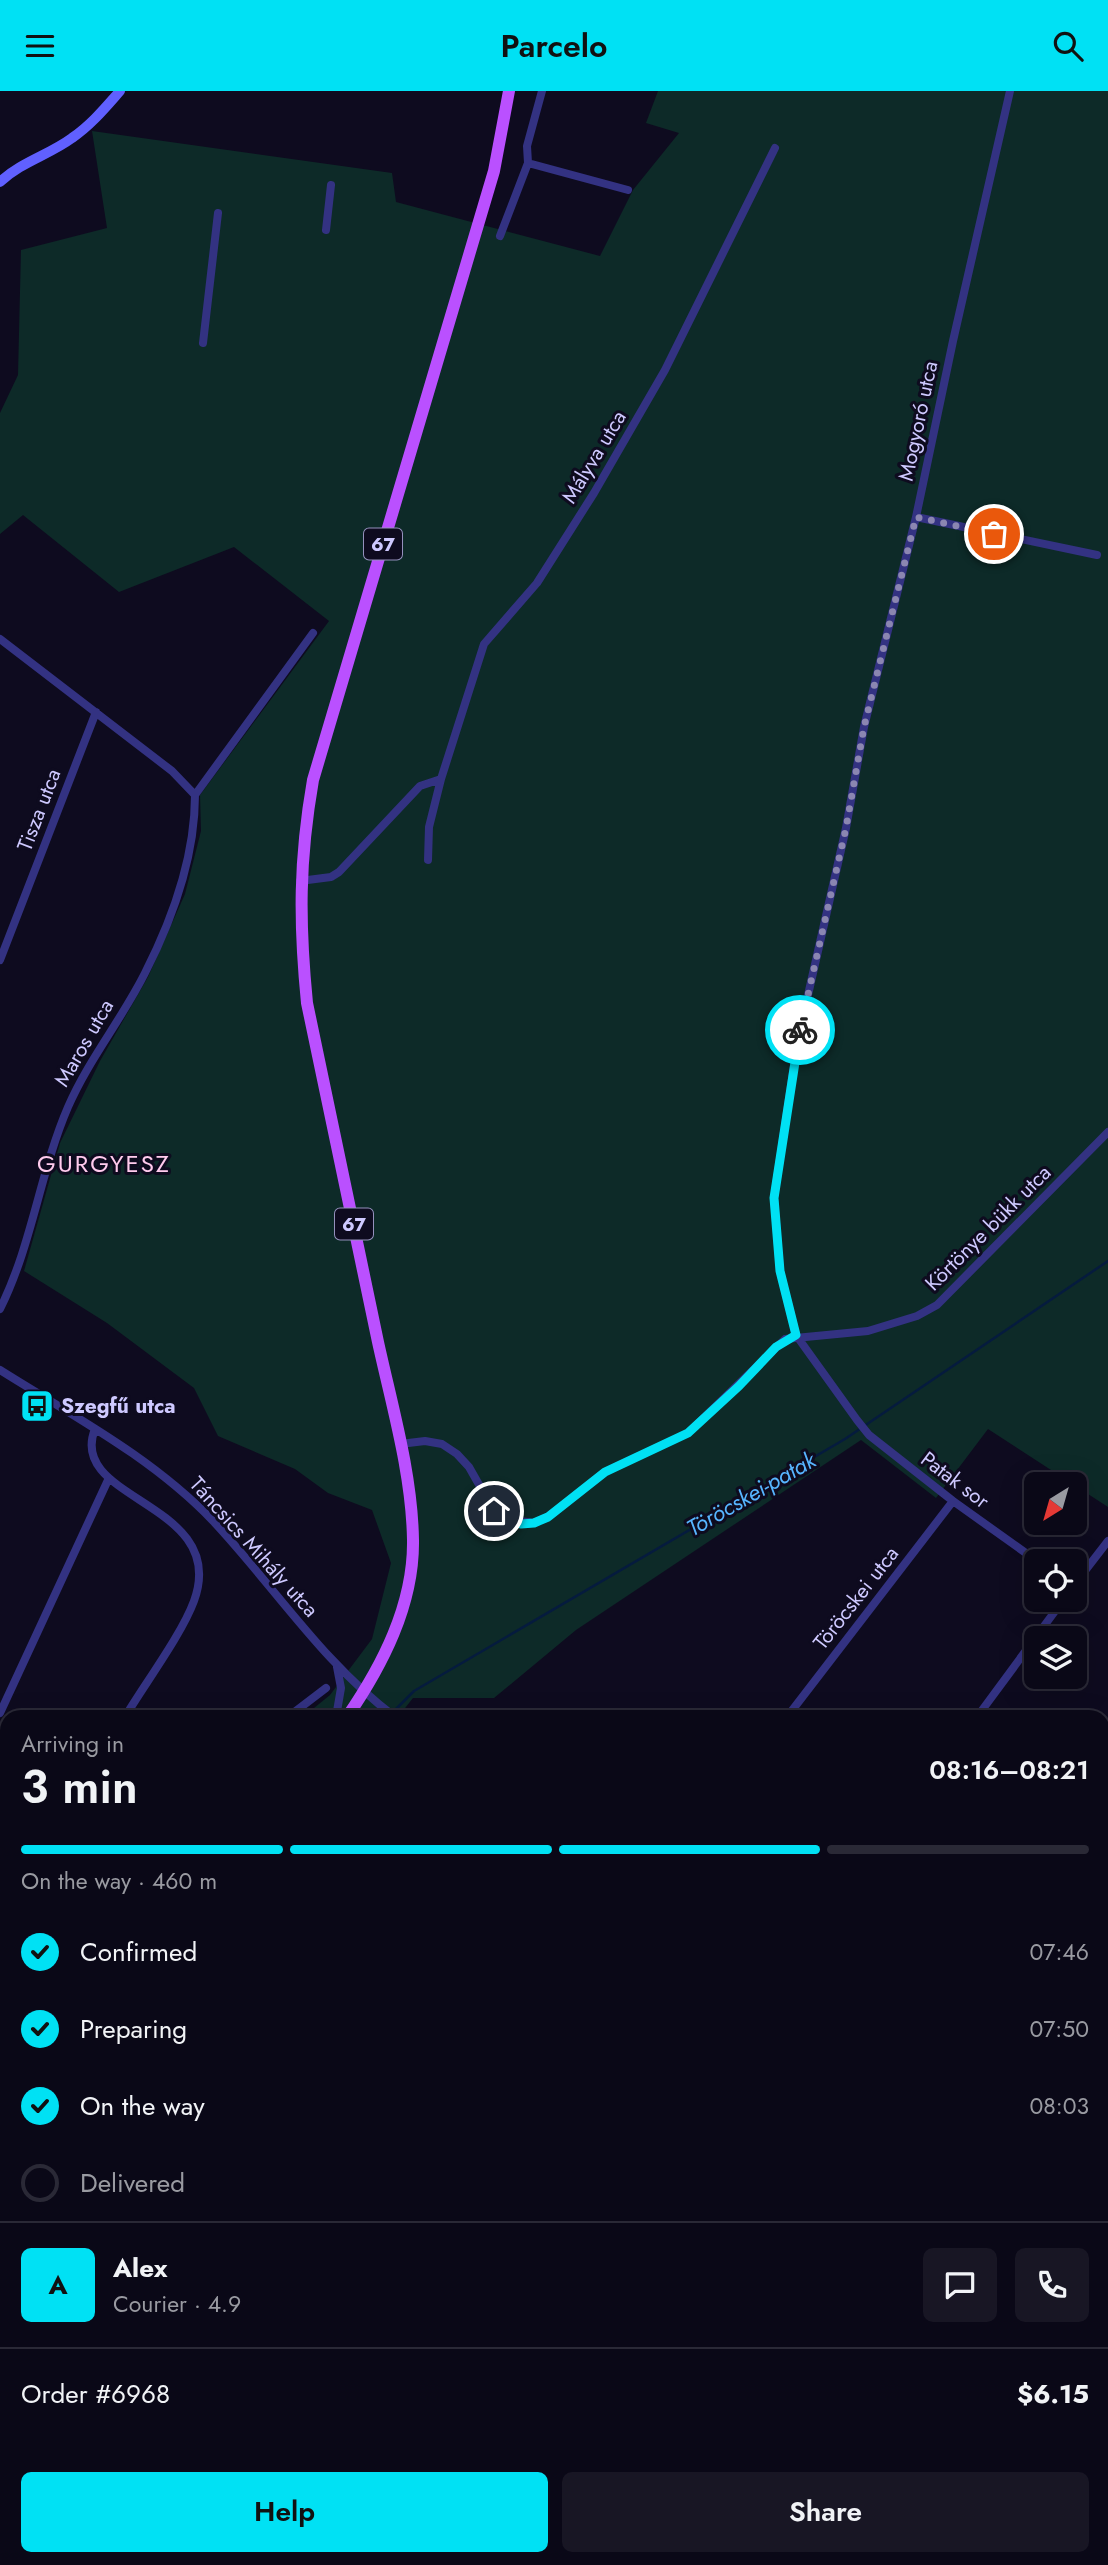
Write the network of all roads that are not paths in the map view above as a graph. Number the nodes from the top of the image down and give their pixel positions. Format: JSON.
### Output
{"nodes":[{"id":1,"x":120,"y":91,"type":"edge"},
{"id":2,"x":509,"y":91,"type":"edge"},
{"id":3,"x":542,"y":91,"type":"edge"},
{"id":4,"x":1010,"y":91,"type":"edge"},
{"id":5,"x":775,"y":148,"type":"dead end"},
{"id":6,"x":528,"y":163,"type":"junction"},
{"id":7,"x":0,"y":182,"type":"edge"},
{"id":8,"x":331,"y":185,"type":"dead end"},
{"id":9,"x":628,"y":190,"type":"dead end"},
{"id":10,"x":218,"y":212,"type":"dead end"},
{"id":11,"x":327,"y":230,"type":"dead end"},
{"id":12,"x":500,"y":236,"type":"dead end"},
{"id":13,"x":204,"y":343,"type":"dead end"},
{"id":14,"x":916,"y":517,"type":"junction"},
{"id":15,"x":1097,"y":555,"type":"dead end"},
{"id":16,"x":313,"y":633,"type":"dead end"},
{"id":17,"x":0,"y":639,"type":"edge"},
{"id":18,"x":96,"y":712,"type":"junction"},
{"id":19,"x":441,"y":779,"type":"junction"},
{"id":20,"x":195,"y":795,"type":"junction"},
{"id":21,"x":428,"y":860,"type":"dead end"},
{"id":22,"x":299,"y":881,"type":"junction"},
{"id":23,"x":0,"y":960,"type":"edge"},
{"id":24,"x":1108,"y":1132,"type":"edge"},
{"id":25,"x":0,"y":1309,"type":"edge"},
{"id":26,"x":796,"y":1335,"type":"junction"},
{"id":27,"x":0,"y":1370,"type":"edge"},
{"id":28,"x":95,"y":1429,"type":"junction"},
{"id":29,"x":400,"y":1444,"type":"junction"},
{"id":30,"x":108,"y":1480,"type":"junction"},
{"id":31,"x":953,"y":1501,"type":"junction"},
{"id":32,"x":1108,"y":1541,"type":"edge"},
{"id":33,"x":1024,"y":1552,"type":"edge"},
{"id":34,"x":1087,"y":1568,"type":"edge"},
{"id":35,"x":1054,"y":1612,"type":"edge"},
{"id":36,"x":337,"y":1667,"type":"junction"},
{"id":37,"x":326,"y":1688,"type":"dead end"},
{"id":38,"x":364,"y":1693,"type":"junction"},
{"id":39,"x":1,"y":1710,"type":"edge"},
{"id":40,"x":129,"y":1710,"type":"edge"},
{"id":41,"x":297,"y":1710,"type":"edge"},
{"id":42,"x":337,"y":1710,"type":"edge"},
{"id":43,"x":352,"y":1710,"type":"edge"},
{"id":44,"x":385,"y":1710,"type":"edge"},
{"id":45,"x":792,"y":1710,"type":"edge"},
{"id":46,"x":982,"y":1710,"type":"edge"}],
"edges":[{"from":1,"to":7,"type":"street"},
{"from":2,"to":22,"type":"main road","number":"67"},
{"from":3,"to":6,"type":"street"},
{"from":4,"to":14,"type":"street","name":"Mogyoró utca"},
{"from":5,"to":19,"type":"street","name":"Mályva utca"},
{"from":6,"to":9,"type":"street"},
{"from":6,"to":12,"type":"street"},
{"from":8,"to":11,"type":"street"},
{"from":10,"to":13,"type":"street"},
{"from":14,"to":15,"type":"street"},
{"from":14,"to":26,"type":"street","name":"Mogyoró utca"},
{"from":16,"to":20,"type":"street"},
{"from":17,"to":18,"type":"street"},
{"from":18,"to":20,"type":"street"},
{"from":18,"to":23,"type":"street","name":"Tisza utca"},
{"from":19,"to":21,"type":"street","name":"Mályva utca"},
{"from":19,"to":22,"type":"street"},
{"from":20,"to":25,"type":"street","name":"Maros utca"},
{"from":22,"to":29,"type":"main road","number":"67"},
{"from":24,"to":26,"type":"street","name":"Körtönye bükk utca"},
{"from":26,"to":29,"type":"street"},
{"from":26,"to":31,"type":"street","name":"Patak sor"},
{"from":27,"to":28,"type":"street","name":"Táncsics Mihály utca"},
{"from":28,"to":30,"type":"street"},
{"from":28,"to":36,"type":"street","name":"Táncsics Mihály utca"},
{"from":29,"to":38,"type":"main road","number":"67"},
{"from":30,"to":39,"type":"street"},
{"from":30,"to":40,"type":"street"},
{"from":31,"to":33,"type":"street","name":"Patak sor"},
{"from":31,"to":45,"type":"street","name":"Töröcskei utca"},
{"from":32,"to":34,"type":"street"},
{"from":35,"to":46,"type":"street"},
{"from":36,"to":38,"type":"street","name":"Táncsics Mihály utca"},
{"from":36,"to":42,"type":"street"},
{"from":37,"to":41,"type":"street"},
{"from":38,"to":43,"type":"main road","number":"67"},
{"from":38,"to":44,"type":"street","name":"Táncsics Mihály utca"}]}
